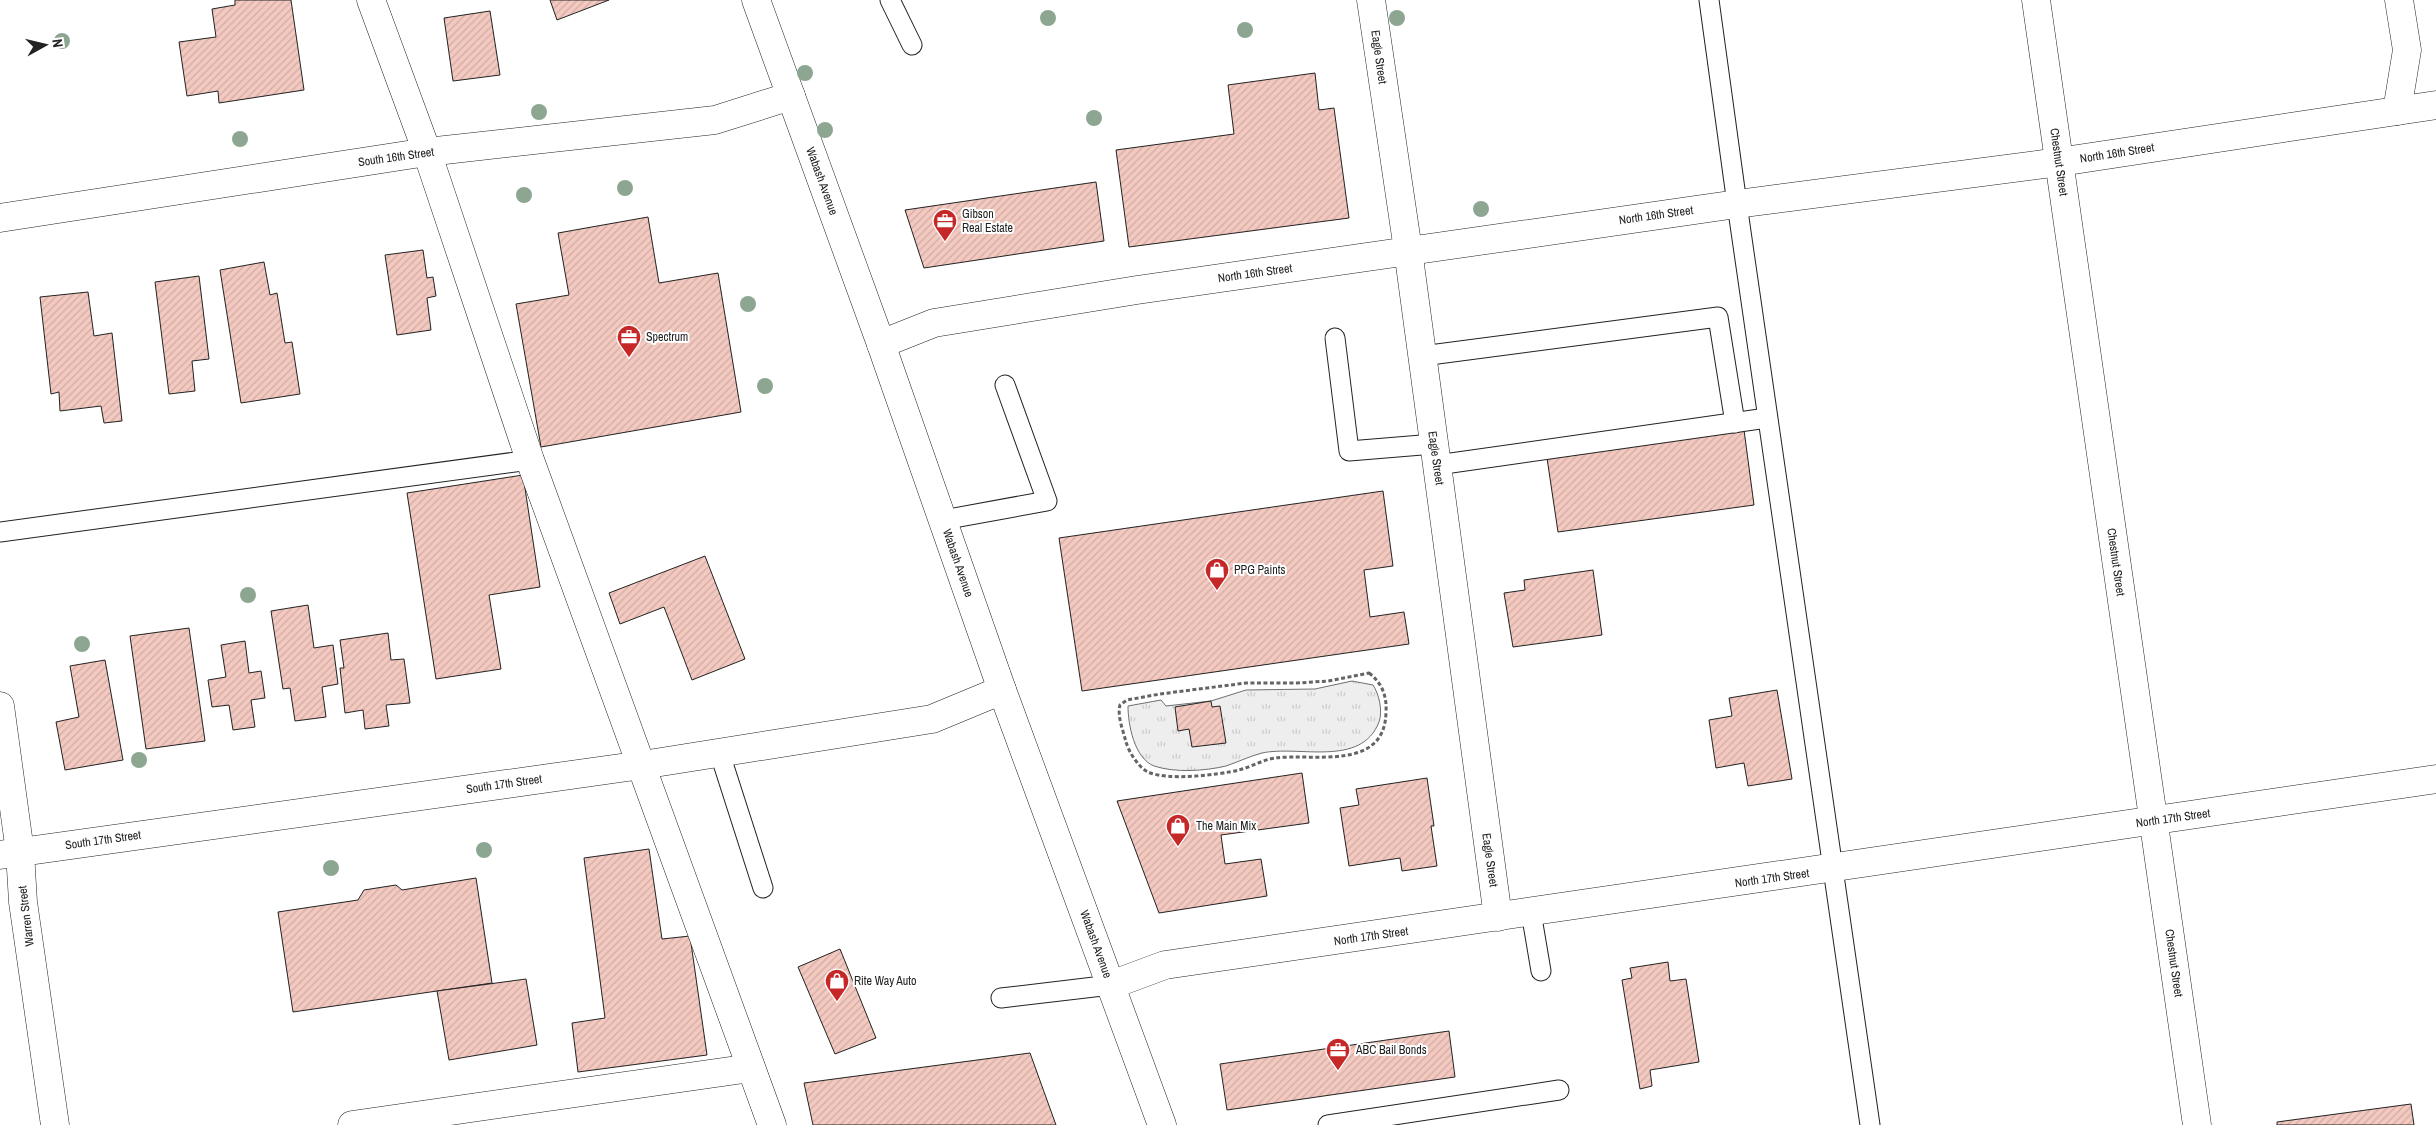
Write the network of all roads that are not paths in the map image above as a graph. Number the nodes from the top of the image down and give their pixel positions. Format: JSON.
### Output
{"nodes":[{"id":1,"x":371,"y":0,"type":"edge"},
{"id":2,"x":756,"y":0,"type":"edge"},
{"id":3,"x":890,"y":0,"type":"edge"},
{"id":4,"x":1371,"y":0,"type":"edge"},
{"id":5,"x":1709,"y":0,"type":"edge"},
{"id":6,"x":2036,"y":0,"type":"edge"},
{"id":7,"x":2399,"y":0,"type":"edge"},
{"id":8,"x":912,"y":45,"type":"dead end"},
{"id":9,"x":791,"y":96,"type":"junction"},
{"id":10,"x":2436,"y":106,"type":"edge"},
{"id":11,"x":2398,"y":111,"type":"junction"},
{"id":12,"x":427,"y":152,"type":"junction"},
{"id":13,"x":2059,"y":162,"type":"junction"},
{"id":14,"x":1737,"y":204,"type":"junction"},
{"id":15,"x":0,"y":218,"type":"edge"},
{"id":16,"x":1408,"y":250,"type":"junction"},
{"id":17,"x":1335,"y":338,"type":"dead end"},
{"id":18,"x":881,"y":344,"type":"junction"},
{"id":19,"x":1422,"y":356,"type":"junction"},
{"id":20,"x":1005,"y":385,"type":"dead end"},
{"id":21,"x":1767,"y":418,"type":"junction"},
{"id":22,"x":1735,"y":423,"type":"junction"},
{"id":23,"x":1436,"y":455,"type":"junction"},
{"id":24,"x":530,"y":460,"type":"junction"},
{"id":25,"x":943,"y":520,"type":"junction"},
{"id":26,"x":0,"y":532,"type":"edge"},
{"id":27,"x":1002,"y":690,"type":"junction"},
{"id":28,"x":0,"y":706,"type":"edge"},
{"id":29,"x":720,"y":754,"type":"junction"},
{"id":30,"x":642,"y":765,"type":"junction"},
{"id":31,"x":2436,"y":779,"type":"edge"},
{"id":32,"x":2153,"y":820,"type":"junction"},
{"id":33,"x":10,"y":854,"type":"edge"},
{"id":34,"x":1834,"y":869,"type":"junction"},
{"id":35,"x":763,"y":888,"type":"dead end"},
{"id":36,"x":1531,"y":912,"type":"junction"},
{"id":37,"x":1498,"y":918,"type":"junction"},
{"id":38,"x":1540,"y":971,"type":"dead end"},
{"id":39,"x":1111,"y":986,"type":"junction"},
{"id":40,"x":1001,"y":998,"type":"dead end"},
{"id":41,"x":751,"y":1068,"type":"junction"},
{"id":42,"x":1559,"y":1090,"type":"dead end"},
{"id":43,"x":56,"y":1125,"type":"edge"},
{"id":44,"x":352,"y":1125,"type":"edge"},
{"id":45,"x":772,"y":1125,"type":"edge"},
{"id":46,"x":1162,"y":1125,"type":"edge"},
{"id":47,"x":1328,"y":1125,"type":"edge"},
{"id":48,"x":1870,"y":1125,"type":"edge"},
{"id":49,"x":2196,"y":1125,"type":"edge"}],
"edges":[{"from":1,"to":12,"type":"street"},
{"from":2,"to":9,"type":"street","name":"Wabash Avenue"},
{"from":3,"to":8,"type":"lane"},
{"from":4,"to":16,"type":"street","name":"Eagle Street"},
{"from":5,"to":14,"type":"lane"},
{"from":6,"to":13,"type":"street","name":"Chestnut Street"},
{"from":7,"to":11,"type":"street"},
{"from":9,"to":12,"type":"street","name":"South 16th Street"},
{"from":9,"to":18,"type":"street","name":"Wabash Avenue"},
{"from":10,"to":11,"type":"street","name":"North 16th Street"},
{"from":11,"to":13,"type":"street","name":"North 16th Street"},
{"from":12,"to":15,"type":"street","name":"South 16th Street"},
{"from":12,"to":24,"type":"street"},
{"from":13,"to":14,"type":"street","name":"North 16th Street"},
{"from":13,"to":32,"type":"street","name":"Chestnut Street"},
{"from":14,"to":16,"type":"street","name":"North 16th Street"},
{"from":14,"to":21,"type":"lane"},
{"from":16,"to":18,"type":"street","name":"North 16th Street"},
{"from":16,"to":19,"type":"street","name":"Eagle Street"},
{"from":17,"to":23,"type":"lane"},
{"from":18,"to":25,"type":"street","name":"Wabash Avenue"},
{"from":19,"to":22,"type":"lane"},
{"from":19,"to":23,"type":"street","name":"Eagle Street"},
{"from":20,"to":25,"type":"lane"},
{"from":21,"to":22,"type":"lane"},
{"from":21,"to":34,"type":"lane"},
{"from":22,"to":23,"type":"lane"},
{"from":23,"to":37,"type":"street","name":"Eagle Street"},
{"from":24,"to":26,"type":"lane"},
{"from":24,"to":30,"type":"street"},
{"from":25,"to":27,"type":"street","name":"Wabash Avenue"},
{"from":27,"to":29,"type":"street","name":"South 17th Street"},
{"from":27,"to":39,"type":"street","name":"Wabash Avenue"},
{"from":28,"to":33,"type":"street","name":"Warren Street"},
{"from":29,"to":30,"type":"street","name":"South 17th Street"},
{"from":29,"to":35,"type":"lane"},
{"from":30,"to":33,"type":"street","name":"South 17th Street"},
{"from":30,"to":41,"type":"street"},
{"from":31,"to":32,"type":"street","name":"North 17th Street"},
{"from":32,"to":34,"type":"street","name":"North 17th Street"},
{"from":32,"to":49,"type":"street","name":"Chestnut Street"},
{"from":33,"to":43,"type":"street","name":"Warren Street"},
{"from":34,"to":36,"type":"street","name":"North 17th Street"},
{"from":34,"to":48,"type":"lane"},
{"from":36,"to":37,"type":"street","name":"North 17th Street"},
{"from":36,"to":38,"type":"lane"},
{"from":37,"to":39,"type":"street","name":"North 17th Street"},
{"from":39,"to":40,"type":"lane"},
{"from":39,"to":46,"type":"street","name":"Wabash Avenue"},
{"from":41,"to":44,"type":"street"},
{"from":41,"to":45,"type":"street"},
{"from":42,"to":47,"type":"lane"}]}
